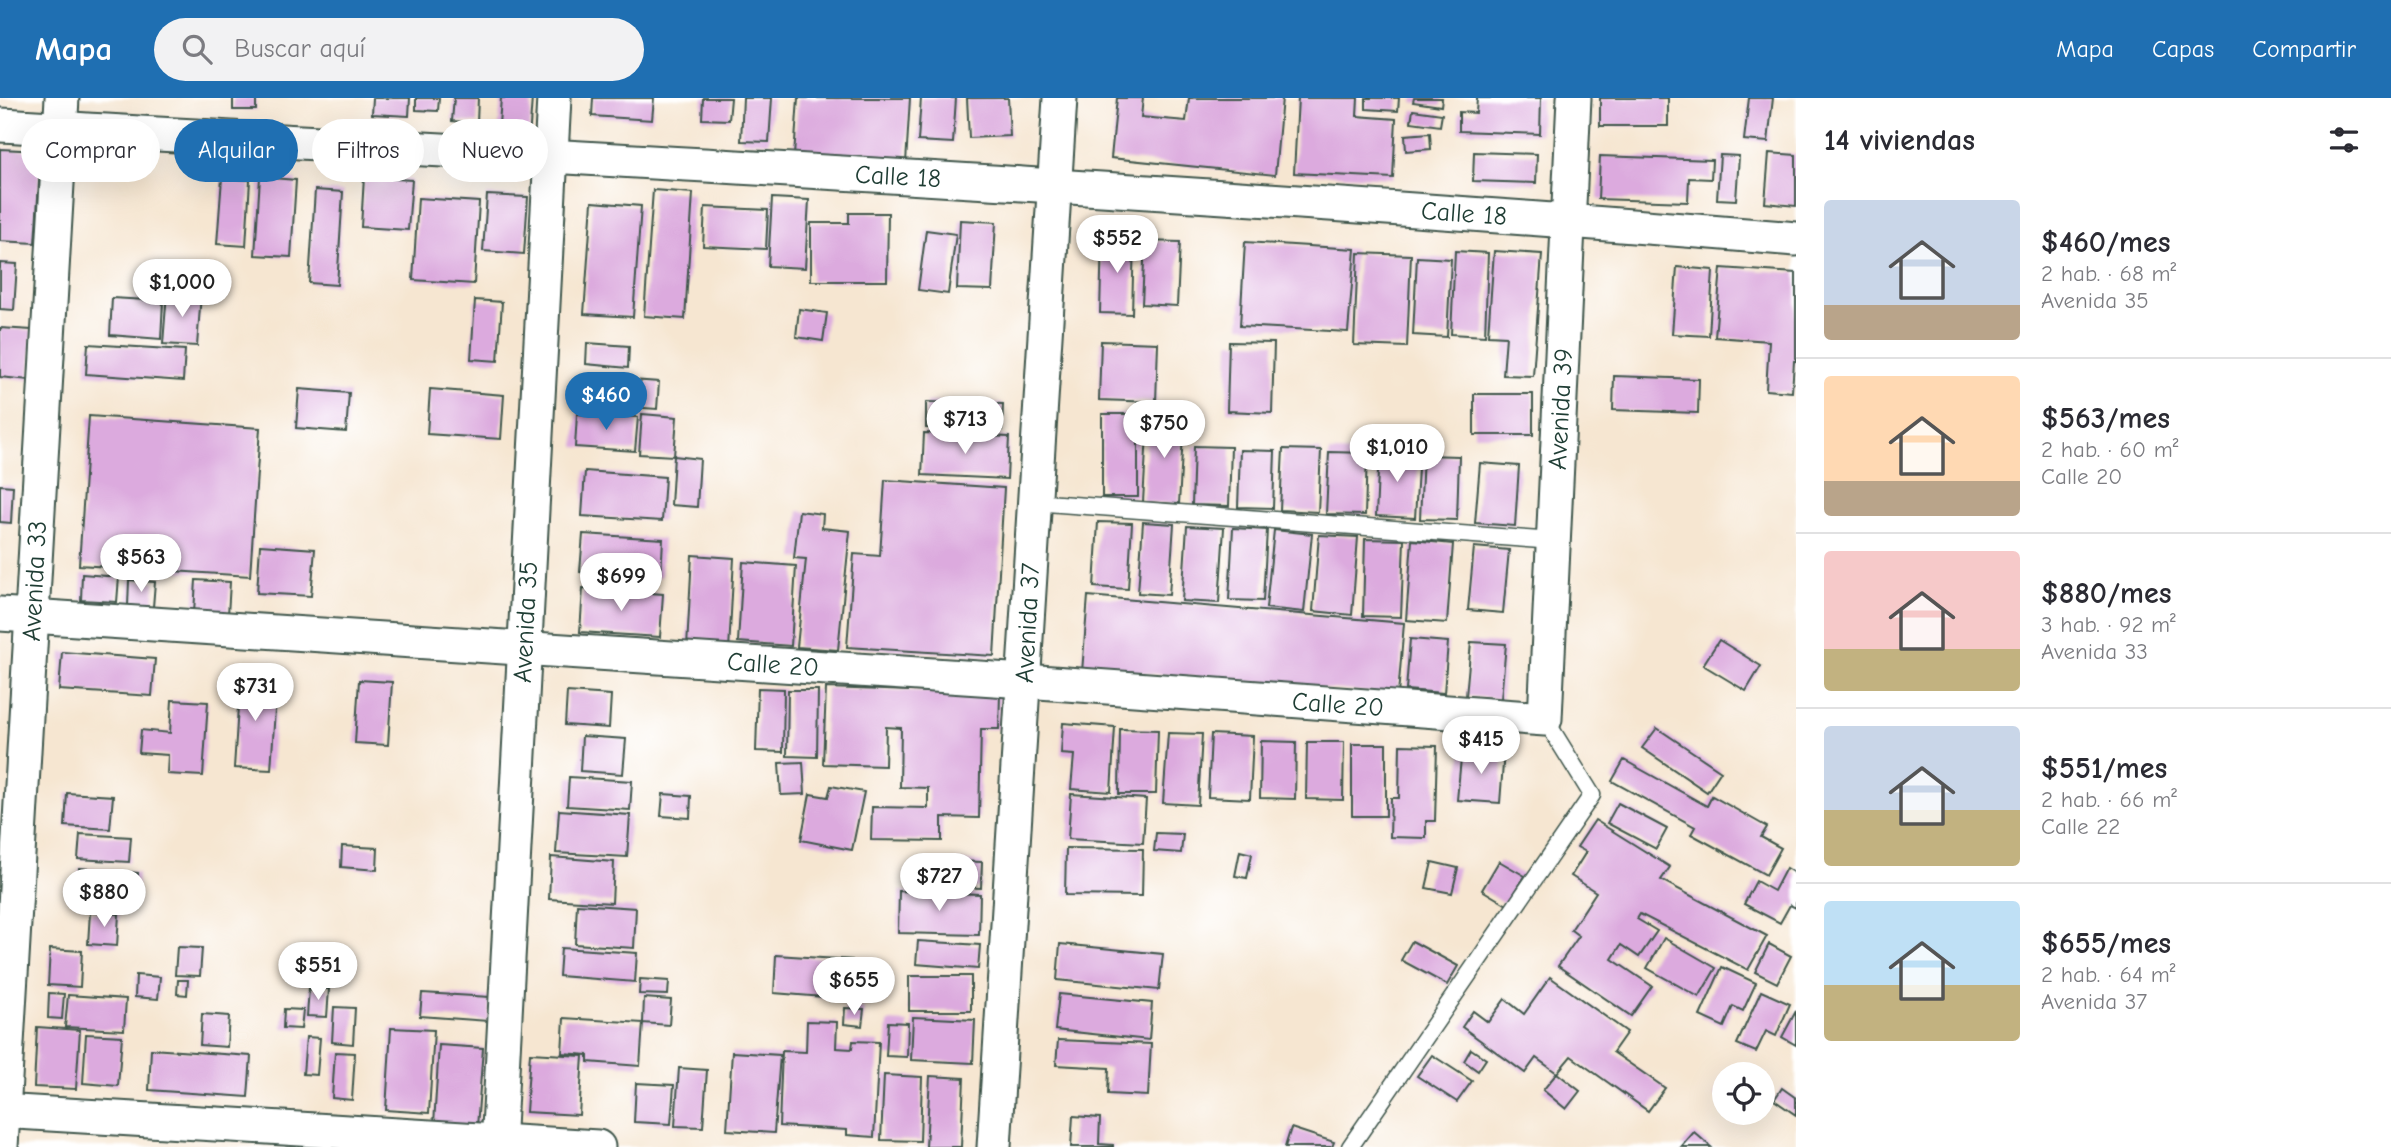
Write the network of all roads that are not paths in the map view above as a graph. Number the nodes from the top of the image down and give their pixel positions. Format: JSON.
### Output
{"nodes":[{"id":1,"x":554,"y":98,"type":"edge"},
{"id":2,"x":1060,"y":98,"type":"edge"},
{"id":3,"x":1574,"y":98,"type":"edge"},
{"id":4,"x":62,"y":113,"type":"edge"},
{"id":5,"x":0,"y":125,"type":"edge"},
{"id":6,"x":550,"y":157,"type":"junction"},
{"id":7,"x":1055,"y":185,"type":"junction"},
{"id":8,"x":1568,"y":220,"type":"junction"},
{"id":9,"x":1796,"y":239,"type":"edge"},
{"id":10,"x":1033,"y":502,"type":"junction"},
{"id":11,"x":1554,"y":541,"type":"junction"},
{"id":12,"x":16,"y":615,"type":"edge"},
{"id":13,"x":524,"y":648,"type":"junction"},
{"id":14,"x":1025,"y":681,"type":"junction"},
{"id":15,"x":1545,"y":719,"type":"junction"},
{"id":16,"x":2,"y":1111,"type":"edge"},
{"id":17,"x":498,"y":1144,"type":"edge"},
{"id":18,"x":1,"y":1147,"type":"edge"},
{"id":19,"x":598,"y":1147,"type":"edge"},
{"id":20,"x":994,"y":1147,"type":"edge"},
{"id":21,"x":1350,"y":1147,"type":"edge"}],
"edges":[{"from":1,"to":6,"type":"street","name":"Avenida 35"},
{"from":2,"to":7,"type":"street","name":"Avenida 37"},
{"from":3,"to":8,"type":"street","name":"Avenida 39"},
{"from":4,"to":5,"type":"street","name":"Calle 18"},
{"from":4,"to":6,"type":"street","name":"Calle 18"},
{"from":4,"to":12,"type":"street","name":"Avenida 33"},
{"from":6,"to":7,"type":"street","name":"Calle 18"},
{"from":6,"to":13,"type":"street","name":"Avenida 35"},
{"from":7,"to":8,"type":"street","name":"Calle 18"},
{"from":7,"to":10,"type":"street","name":"Avenida 37"},
{"from":8,"to":9,"type":"street","name":"Calle 18"},
{"from":8,"to":11,"type":"street","name":"Avenida 39"},
{"from":10,"to":11,"type":"lane"},
{"from":10,"to":14,"type":"street","name":"Avenida 37"},
{"from":11,"to":15,"type":"street","name":"Avenida 39"},
{"from":12,"to":13,"type":"street","name":"Calle 20"},
{"from":12,"to":16,"type":"street","name":"Avenida 33"},
{"from":13,"to":14,"type":"street","name":"Calle 20"},
{"from":13,"to":17,"type":"street","name":"Avenida 35"},
{"from":14,"to":15,"type":"street","name":"Calle 20"},
{"from":14,"to":20,"type":"street","name":"Avenida 37"},
{"from":15,"to":21,"type":"lane"},
{"from":16,"to":17,"type":"street"},
{"from":16,"to":18,"type":"street","name":"Avenida 33"},
{"from":17,"to":19,"type":"street"}]}
